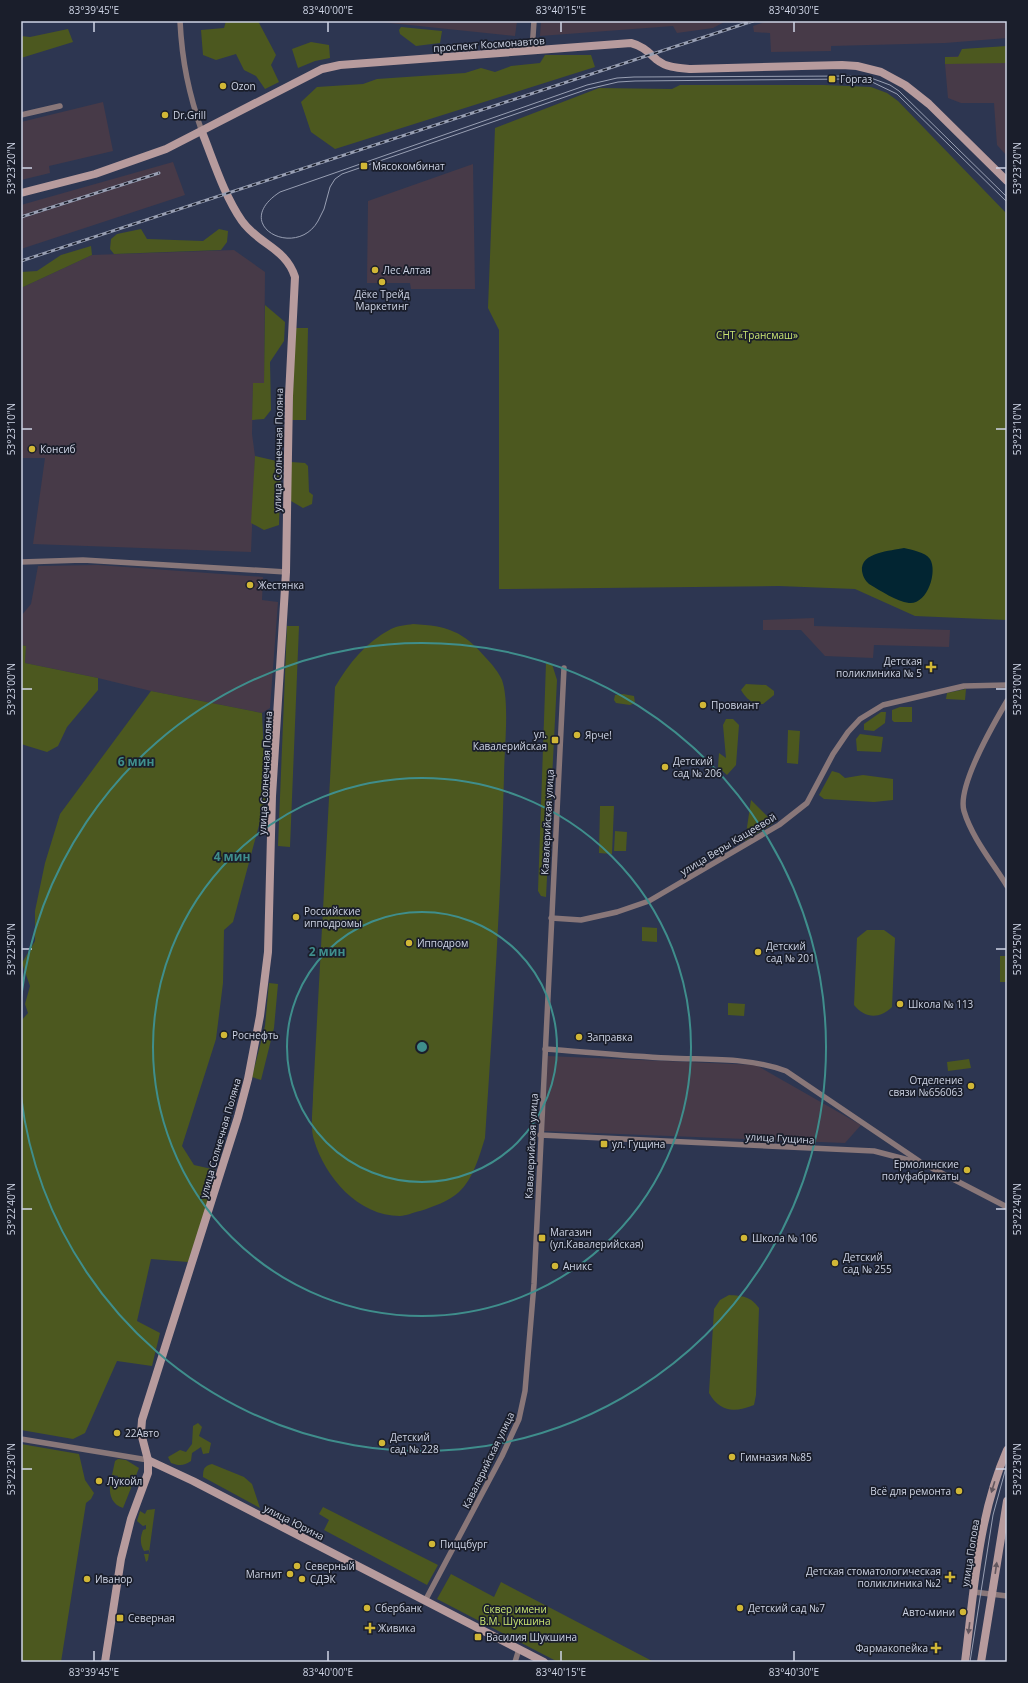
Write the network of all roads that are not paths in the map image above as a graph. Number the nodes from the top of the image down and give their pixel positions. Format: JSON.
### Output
{"nodes":[{"id":1,"x":180,"y":21,"type":"edge"},
{"id":2,"x":534,"y":21,"type":"edge"},
{"id":3,"x":532,"y":51,"type":"junction"},
{"id":4,"x":60,"y":106,"type":"dead end"},
{"id":5,"x":21,"y":115,"type":"edge"},
{"id":6,"x":202,"y":132,"type":"junction"},
{"id":7,"x":1007,"y":181,"type":"edge"},
{"id":8,"x":21,"y":193,"type":"edge"},
{"id":9,"x":21,"y":562,"type":"edge"},
{"id":10,"x":286,"y":572,"type":"junction"},
{"id":11,"x":564,"y":668,"type":"dead end"},
{"id":12,"x":1007,"y":685,"type":"edge"},
{"id":13,"x":1007,"y":701,"type":"edge"},
{"id":14,"x":1007,"y":886,"type":"edge"},
{"id":15,"x":551,"y":918,"type":"junction"},
{"id":16,"x":545,"y":1049,"type":"junction"},
{"id":17,"x":540,"y":1135,"type":"junction"},
{"id":18,"x":924,"y":1164,"type":"junction"},
{"id":19,"x":1007,"y":1207,"type":"edge"},
{"id":20,"x":21,"y":1439,"type":"edge"},
{"id":21,"x":1007,"y":1450,"type":"edge"},
{"id":22,"x":148,"y":1460,"type":"junction"},
{"id":23,"x":1007,"y":1501,"type":"edge"},
{"id":24,"x":974,"y":1592,"type":"junction"},
{"id":25,"x":992,"y":1594,"type":"junction"},
{"id":26,"x":1007,"y":1596,"type":"edge"},
{"id":27,"x":425,"y":1601,"type":"junction"},
{"id":28,"x":519,"y":1649,"type":"junction"},
{"id":29,"x":105,"y":1662,"type":"edge"},
{"id":30,"x":515,"y":1662,"type":"edge"},
{"id":31,"x":544,"y":1662,"type":"edge"},
{"id":32,"x":965,"y":1662,"type":"edge"},
{"id":33,"x":981,"y":1662,"type":"edge"}],
"edges":[{"from":1,"to":6,"type":"street"},
{"from":2,"to":3,"type":"street"},
{"from":3,"to":6,"type":"street","name":"проспект Космонавтов"},
{"from":3,"to":7,"type":"street","name":"проспект Космонавтов"},
{"from":4,"to":5,"type":"street"},
{"from":6,"to":8,"type":"street","name":"проспект Космонавтов"},
{"from":6,"to":10,"type":"street","name":"улица Солнечная Поляна"},
{"from":9,"to":10,"type":"street"},
{"from":10,"to":22,"type":"street","name":"улица Солнечная Поляна"},
{"from":11,"to":15,"type":"street","name":"Кавалерийская улица"},
{"from":12,"to":15,"type":"street","name":"улица Веры Кащеевой"},
{"from":13,"to":14,"type":"street"},
{"from":15,"to":16,"type":"street","name":"Кавалерийская улица"},
{"from":16,"to":17,"type":"street","name":"Кавалерийская улица"},
{"from":16,"to":18,"type":"street"},
{"from":17,"to":18,"type":"street","name":"улица Гущина"},
{"from":17,"to":27,"type":"street","name":"Кавалерийская улица"},
{"from":18,"to":19,"type":"street","name":"улица Гущина"},
{"from":20,"to":22,"type":"street","name":"улица Юрина"},
{"from":21,"to":24,"type":"street","name":"улица Попова","one_way":true},
{"from":22,"to":27,"type":"street","name":"улица Юрина"},
{"from":22,"to":29,"type":"street","name":"улица Солнечная Поляна"},
{"from":25,"to":23,"type":"street","one_way":true},
{"from":24,"to":25,"type":"street"},
{"from":24,"to":32,"type":"street","name":"улица Попова","one_way":true},
{"from":25,"to":26,"type":"street"},
{"from":25,"to":33,"type":"street"},
{"from":27,"to":28,"type":"street","name":"улица Юрина"},
{"from":28,"to":30,"type":"street"},
{"from":28,"to":31,"type":"street","name":"улица Юрина"}]}
